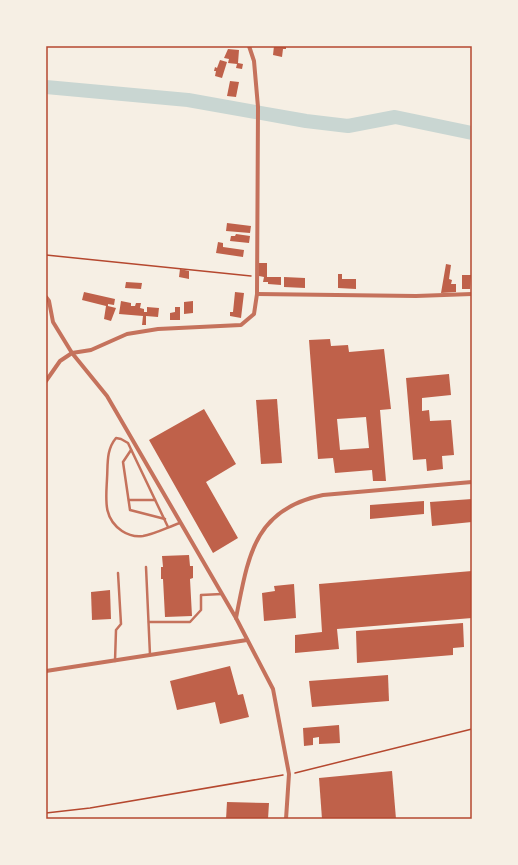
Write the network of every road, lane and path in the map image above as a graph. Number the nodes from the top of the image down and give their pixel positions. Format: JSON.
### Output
{"nodes":[{"id":1,"x":249,"y":46,"type":"edge"},
{"id":2,"x":46,"y":255,"type":"edge"},
{"id":3,"x":257,"y":276,"type":"junction"},
{"id":4,"x":257,"y":294,"type":"junction"},
{"id":5,"x":472,"y":294,"type":"edge"},
{"id":6,"x":46,"y":297,"type":"edge"},
{"id":7,"x":72,"y":353,"type":"junction"},
{"id":8,"x":46,"y":381,"type":"edge"},
{"id":9,"x":131,"y":450,"type":"junction"},
{"id":10,"x":472,"y":482,"type":"edge"},
{"id":11,"x":129,"y":500,"type":"junction"},
{"id":12,"x":155,"y":500,"type":"junction"},
{"id":13,"x":165,"y":519,"type":"junction"},
{"id":14,"x":181,"y":523,"type":"junction"},
{"id":15,"x":168,"y":527,"type":"junction"},
{"id":16,"x":146,"y":567,"type":"dead end"},
{"id":17,"x":118,"y":573,"type":"dead end"},
{"id":18,"x":222,"y":594,"type":"junction"},
{"id":19,"x":236,"y":618,"type":"junction"},
{"id":20,"x":149,"y":622,"type":"junction"},
{"id":21,"x":248,"y":640,"type":"junction"},
{"id":22,"x":150,"y":655,"type":"junction"},
{"id":23,"x":115,"y":661,"type":"junction"},
{"id":24,"x":46,"y":671,"type":"edge"},
{"id":25,"x":472,"y":729,"type":"edge"},
{"id":26,"x":290,"y":774,"type":"junction"},
{"id":27,"x":46,"y":813,"type":"edge"},
{"id":28,"x":286,"y":819,"type":"edge"}],
"edges":[{"from":1,"to":3,"type":"street"},
{"from":2,"to":3,"type":"path"},
{"from":3,"to":4,"type":"street"},
{"from":4,"to":5,"type":"street"},
{"from":4,"to":7,"type":"street"},
{"from":6,"to":7,"type":"street"},
{"from":7,"to":8,"type":"street"},
{"from":7,"to":14,"type":"street"},
{"from":9,"to":11,"type":"lane"},
{"from":9,"to":12,"type":"lane"},
{"from":9,"to":15,"type":"lane"},
{"from":10,"to":19,"type":"street"},
{"from":11,"to":12,"type":"lane"},
{"from":11,"to":13,"type":"lane"},
{"from":12,"to":13,"type":"lane"},
{"from":13,"to":15,"type":"lane"},
{"from":14,"to":15,"type":"lane"},
{"from":14,"to":18,"type":"street"},
{"from":16,"to":20,"type":"lane"},
{"from":17,"to":23,"type":"lane"},
{"from":18,"to":19,"type":"street"},
{"from":18,"to":20,"type":"lane"},
{"from":19,"to":21,"type":"street"},
{"from":20,"to":22,"type":"lane"},
{"from":21,"to":22,"type":"street"},
{"from":21,"to":26,"type":"street"},
{"from":22,"to":23,"type":"street"},
{"from":23,"to":24,"type":"street"},
{"from":25,"to":26,"type":"path"},
{"from":26,"to":27,"type":"path"},
{"from":26,"to":28,"type":"street"}]}
